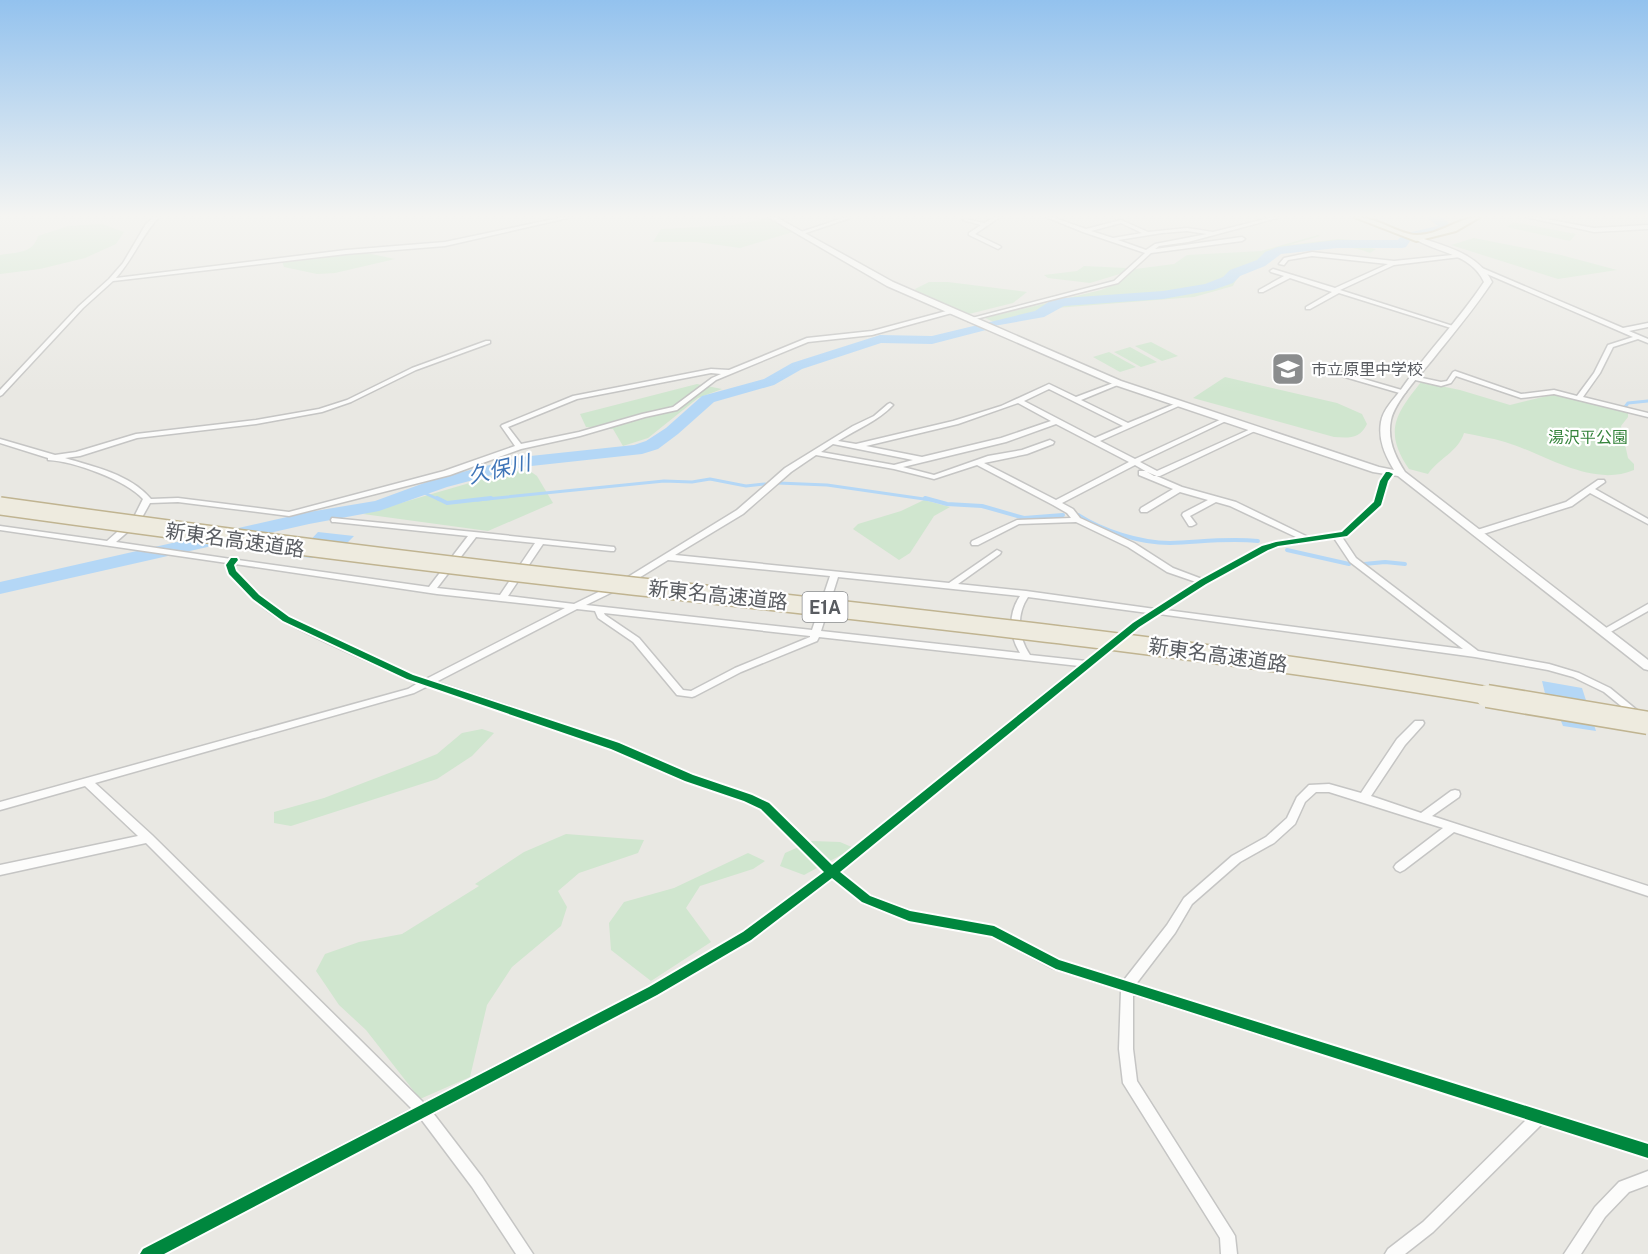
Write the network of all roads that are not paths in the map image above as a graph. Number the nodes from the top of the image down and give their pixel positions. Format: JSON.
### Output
{"nodes":[{"id":1,"x":115,"y":276,"type":"edge"},
{"id":2,"x":149,"y":276,"type":"edge"},
{"id":3,"x":875,"y":276,"type":"edge"},
{"id":4,"x":1126,"y":276,"type":"edge"},
{"id":5,"x":1289,"y":276,"type":"joint"},
{"id":6,"x":1369,"y":276,"type":"edge"},
{"id":7,"x":1485,"y":276,"type":"edge"},
{"id":8,"x":1495,"y":276,"type":"edge"},
{"id":9,"x":111,"y":280,"type":"junction"},
{"id":10,"x":1261,"y":291,"type":"dead end"},
{"id":11,"x":1336,"y":292,"type":"junction"},
{"id":12,"x":1308,"y":308,"type":"dead end"},
{"id":13,"x":950,"y":312,"type":"junction"},
{"id":14,"x":970,"y":320,"type":"junction"},
{"id":15,"x":1648,"y":325,"type":"edge"},
{"id":16,"x":1454,"y":327,"type":"junction"},
{"id":17,"x":1622,"y":330,"type":"junction"},
{"id":18,"x":1638,"y":337,"type":"junction"},
{"id":19,"x":1648,"y":341,"type":"edge"},
{"id":20,"x":488,"y":342,"type":"dead end"},
{"id":21,"x":727,"y":372,"type":"junction"},
{"id":22,"x":1340,"y":374,"type":"dead end"},
{"id":23,"x":1413,"y":378,"type":"junction"},
{"id":24,"x":1118,"y":383,"type":"junction"},
{"id":25,"x":1402,"y":392,"type":"junction"},
{"id":26,"x":0,"y":394,"type":"edge"},
{"id":27,"x":1579,"y":398,"type":"junction"},
{"id":28,"x":1075,"y":400,"type":"junction"},
{"id":29,"x":1022,"y":402,"type":"junction"},
{"id":30,"x":1179,"y":404,"type":"junction"},
{"id":31,"x":890,"y":405,"type":"dead end"},
{"id":32,"x":1648,"y":415,"type":"edge"},
{"id":33,"x":1226,"y":419,"type":"junction"},
{"id":34,"x":1057,"y":421,"type":"junction"},
{"id":35,"x":1128,"y":426,"type":"junction"},
{"id":36,"x":1255,"y":429,"type":"junction"},
{"id":37,"x":0,"y":441,"type":"edge"},
{"id":38,"x":1094,"y":441,"type":"junction"},
{"id":39,"x":833,"y":442,"type":"junction"},
{"id":40,"x":1050,"y":442,"type":"dead end"},
{"id":41,"x":857,"y":446,"type":"junction"},
{"id":42,"x":519,"y":447,"type":"junction"},
{"id":43,"x":814,"y":453,"type":"junction"},
{"id":44,"x":51,"y":458,"type":"junction"},
{"id":45,"x":922,"y":459,"type":"junction"},
{"id":46,"x":978,"y":463,"type":"junction"},
{"id":47,"x":1132,"y":464,"type":"junction"},
{"id":48,"x":894,"y":467,"type":"junction"},
{"id":49,"x":1389,"y":474,"type":"junction"},
{"id":50,"x":1401,"y":474,"type":"junction"},
{"id":51,"x":1601,"y":482,"type":"dead end"},
{"id":52,"x":1179,"y":489,"type":"junction"},
{"id":53,"x":1591,"y":490,"type":"junction"},
{"id":54,"x":0,"y":495,"type":"edge"},
{"id":55,"x":1215,"y":499,"type":"junction"},
{"id":56,"x":147,"y":501,"type":"junction"},
{"id":57,"x":1056,"y":503,"type":"junction"},
{"id":58,"x":0,"y":506,"type":"edge"},
{"id":59,"x":1144,"y":510,"type":"dead end"},
{"id":60,"x":335,"y":520,"type":"dead end"},
{"id":61,"x":1077,"y":520,"type":"junction"},
{"id":62,"x":1648,"y":522,"type":"edge"},
{"id":63,"x":1192,"y":524,"type":"dead end"},
{"id":64,"x":0,"y":528,"type":"edge"},
{"id":65,"x":1477,"y":533,"type":"junction"},
{"id":66,"x":474,"y":534,"type":"junction"},
{"id":67,"x":1337,"y":536,"type":"junction"},
{"id":68,"x":1308,"y":540,"type":"junction"},
{"id":69,"x":540,"y":542,"type":"junction"},
{"id":70,"x":110,"y":543,"type":"junction"},
{"id":71,"x":975,"y":543,"type":"dead end"},
{"id":72,"x":611,"y":549,"type":"dead end"},
{"id":73,"x":997,"y":552,"type":"dead end"},
{"id":74,"x":668,"y":556,"type":"junction"},
{"id":75,"x":234,"y":560,"type":"junction"},
{"id":76,"x":836,"y":574,"type":"junction"},
{"id":77,"x":1203,"y":582,"type":"junction"},
{"id":78,"x":952,"y":585,"type":"junction"},
{"id":79,"x":431,"y":590,"type":"junction"},
{"id":80,"x":1026,"y":594,"type":"junction"},
{"id":81,"x":502,"y":599,"type":"junction"},
{"id":82,"x":574,"y":607,"type":"junction"},
{"id":83,"x":1648,"y":607,"type":"edge"},
{"id":84,"x":599,"y":609,"type":"junction"},
{"id":85,"x":1157,"y":611,"type":"junction"},
{"id":86,"x":1604,"y":632,"type":"junction"},
{"id":87,"x":818,"y":633,"type":"junction"},
{"id":88,"x":1475,"y":654,"type":"junction"},
{"id":89,"x":1028,"y":657,"type":"junction"},
{"id":90,"x":1087,"y":664,"type":"junction"},
{"id":91,"x":1648,"y":666,"type":"edge"},
{"id":92,"x":429,"y":683,"type":"junction"},
{"id":93,"x":1648,"y":710,"type":"edge"},
{"id":94,"x":1419,"y":723,"type":"dead end"},
{"id":95,"x":1648,"y":723,"type":"edge"},
{"id":96,"x":88,"y":783,"type":"junction"},
{"id":97,"x":1455,"y":794,"type":"dead end"},
{"id":98,"x":1364,"y":798,"type":"junction"},
{"id":99,"x":0,"y":806,"type":"edge"},
{"id":100,"x":1423,"y":817,"type":"junction"},
{"id":101,"x":1453,"y":826,"type":"junction"},
{"id":102,"x":148,"y":838,"type":"junction"},
{"id":103,"x":1400,"y":867,"type":"dead end"},
{"id":104,"x":0,"y":870,"type":"edge"},
{"id":105,"x":832,"y":872,"type":"junction"},
{"id":106,"x":1648,"y":891,"type":"edge"},
{"id":107,"x":1127,"y":986,"type":"junction"},
{"id":108,"x":422,"y":1110,"type":"junction"},
{"id":109,"x":1539,"y":1117,"type":"junction"},
{"id":110,"x":1648,"y":1151,"type":"edge"},
{"id":111,"x":1648,"y":1178,"type":"edge"},
{"id":112,"x":148,"y":1254,"type":"edge"},
{"id":113,"x":525,"y":1254,"type":"edge"},
{"id":114,"x":1229,"y":1254,"type":"edge"},
{"id":115,"x":1392,"y":1254,"type":"edge"},
{"id":116,"x":1572,"y":1254,"type":"edge"}],
"edges":[{"from":1,"to":9,"type":"street"},
{"from":2,"to":9,"type":"street"},
{"from":3,"to":13,"type":"street"},
{"from":4,"to":14,"type":"street"},
{"from":5,"to":10,"type":"street"},
{"from":5,"to":11,"type":"street"},
{"from":6,"to":11,"type":"street"},
{"from":7,"to":16,"type":"street"},
{"from":8,"to":17,"type":"street"},
{"from":9,"to":26,"type":"street"},
{"from":11,"to":12,"type":"street"},
{"from":11,"to":16,"type":"street"},
{"from":13,"to":14,"type":"street"},
{"from":13,"to":21,"type":"street"},
{"from":14,"to":24,"type":"street"},
{"from":15,"to":17,"type":"street"},
{"from":16,"to":23,"type":"street"},
{"from":17,"to":18,"type":"street"},
{"from":18,"to":19,"type":"street"},
{"from":18,"to":27,"type":"street"},
{"from":20,"to":44,"type":"street"},
{"from":21,"to":42,"type":"street"},
{"from":21,"to":42,"type":"street"},
{"from":22,"to":25,"type":"street"},
{"from":23,"to":25,"type":"street"},
{"from":23,"to":27,"type":"street"},
{"from":24,"to":28,"type":"street"},
{"from":24,"to":30,"type":"street"},
{"from":25,"to":50,"type":"street"},
{"from":27,"to":32,"type":"street"},
{"from":28,"to":29,"type":"street"},
{"from":28,"to":35,"type":"street"},
{"from":29,"to":34,"type":"street"},
{"from":29,"to":41,"type":"street"},
{"from":30,"to":33,"type":"street"},
{"from":30,"to":35,"type":"street"},
{"from":31,"to":39,"type":"street"},
{"from":33,"to":36,"type":"street"},
{"from":33,"to":47,"type":"street"},
{"from":34,"to":38,"type":"street"},
{"from":34,"to":45,"type":"street"},
{"from":35,"to":38,"type":"street"},
{"from":36,"to":47,"type":"street"},
{"from":36,"to":49,"type":"street"},
{"from":37,"to":44,"type":"street"},
{"from":38,"to":47,"type":"street"},
{"from":39,"to":41,"type":"street"},
{"from":39,"to":43,"type":"street"},
{"from":40,"to":46,"type":"street"},
{"from":41,"to":45,"type":"street"},
{"from":42,"to":56,"type":"street"},
{"from":43,"to":48,"type":"street"},
{"from":43,"to":74,"type":"street"},
{"from":44,"to":56,"type":"street"},
{"from":45,"to":48,"type":"street"},
{"from":46,"to":48,"type":"street"},
{"from":46,"to":57,"type":"street"},
{"from":47,"to":52,"type":"street"},
{"from":47,"to":57,"type":"street"},
{"from":49,"to":50,"type":"street"},
{"from":49,"to":67,"type":"street"},
{"from":50,"to":65,"type":"street"},
{"from":51,"to":53,"type":"street"},
{"from":52,"to":55,"type":"street"},
{"from":52,"to":59,"type":"street"},
{"from":53,"to":62,"type":"street"},
{"from":53,"to":65,"type":"street"},
{"from":54,"to":93,"type":"highway","name":"新東名高速道路","number":"E1A"},
{"from":55,"to":63,"type":"street"},
{"from":55,"to":68,"type":"street"},
{"from":56,"to":70,"type":"street"},
{"from":57,"to":61,"type":"street"},
{"from":58,"to":95,"type":"highway","name":"新東名高速道路","number":"E1A","bridge":true},
{"from":60,"to":66,"type":"street"},
{"from":61,"to":71,"type":"street"},
{"from":61,"to":77,"type":"street"},
{"from":64,"to":70,"type":"street"},
{"from":65,"to":86,"type":"street"},
{"from":66,"to":69,"type":"street"},
{"from":66,"to":79,"type":"street"},
{"from":67,"to":68,"type":"street"},
{"from":67,"to":88,"type":"street"},
{"from":68,"to":77,"type":"street"},
{"from":69,"to":72,"type":"street"},
{"from":69,"to":81,"type":"street"},
{"from":70,"to":75,"type":"street"},
{"from":73,"to":78,"type":"street"},
{"from":74,"to":76,"type":"street"},
{"from":74,"to":82,"type":"street"},
{"from":75,"to":79,"type":"street"},
{"from":75,"to":92,"type":"street"},
{"from":76,"to":78,"type":"street"},
{"from":76,"to":87,"type":"street"},
{"from":77,"to":85,"type":"street"},
{"from":78,"to":80,"type":"street"},
{"from":79,"to":81,"type":"street"},
{"from":80,"to":85,"type":"street"},
{"from":80,"to":89,"type":"street"},
{"from":81,"to":82,"type":"street"},
{"from":82,"to":84,"type":"street"},
{"from":82,"to":92,"type":"street"},
{"from":83,"to":86,"type":"street"},
{"from":84,"to":87,"type":"street"},
{"from":84,"to":87,"type":"street"},
{"from":85,"to":88,"type":"street"},
{"from":85,"to":90,"type":"street"},
{"from":86,"to":91,"type":"street"},
{"from":87,"to":89,"type":"street"},
{"from":88,"to":95,"type":"street"},
{"from":89,"to":90,"type":"street"},
{"from":90,"to":105,"type":"street"},
{"from":92,"to":96,"type":"street"},
{"from":92,"to":105,"type":"street"},
{"from":94,"to":98,"type":"street"},
{"from":96,"to":99,"type":"street"},
{"from":96,"to":102,"type":"street"},
{"from":97,"to":100,"type":"street"},
{"from":98,"to":100,"type":"street"},
{"from":98,"to":107,"type":"street"},
{"from":100,"to":101,"type":"street"},
{"from":101,"to":103,"type":"street"},
{"from":101,"to":106,"type":"street"},
{"from":102,"to":104,"type":"street"},
{"from":102,"to":108,"type":"street"},
{"from":105,"to":107,"type":"street"},
{"from":105,"to":108,"type":"street"},
{"from":107,"to":109,"type":"street"},
{"from":107,"to":114,"type":"street"},
{"from":108,"to":112,"type":"street"},
{"from":108,"to":113,"type":"street"},
{"from":109,"to":110,"type":"street"},
{"from":109,"to":115,"type":"street"},
{"from":111,"to":116,"type":"street"}]}
